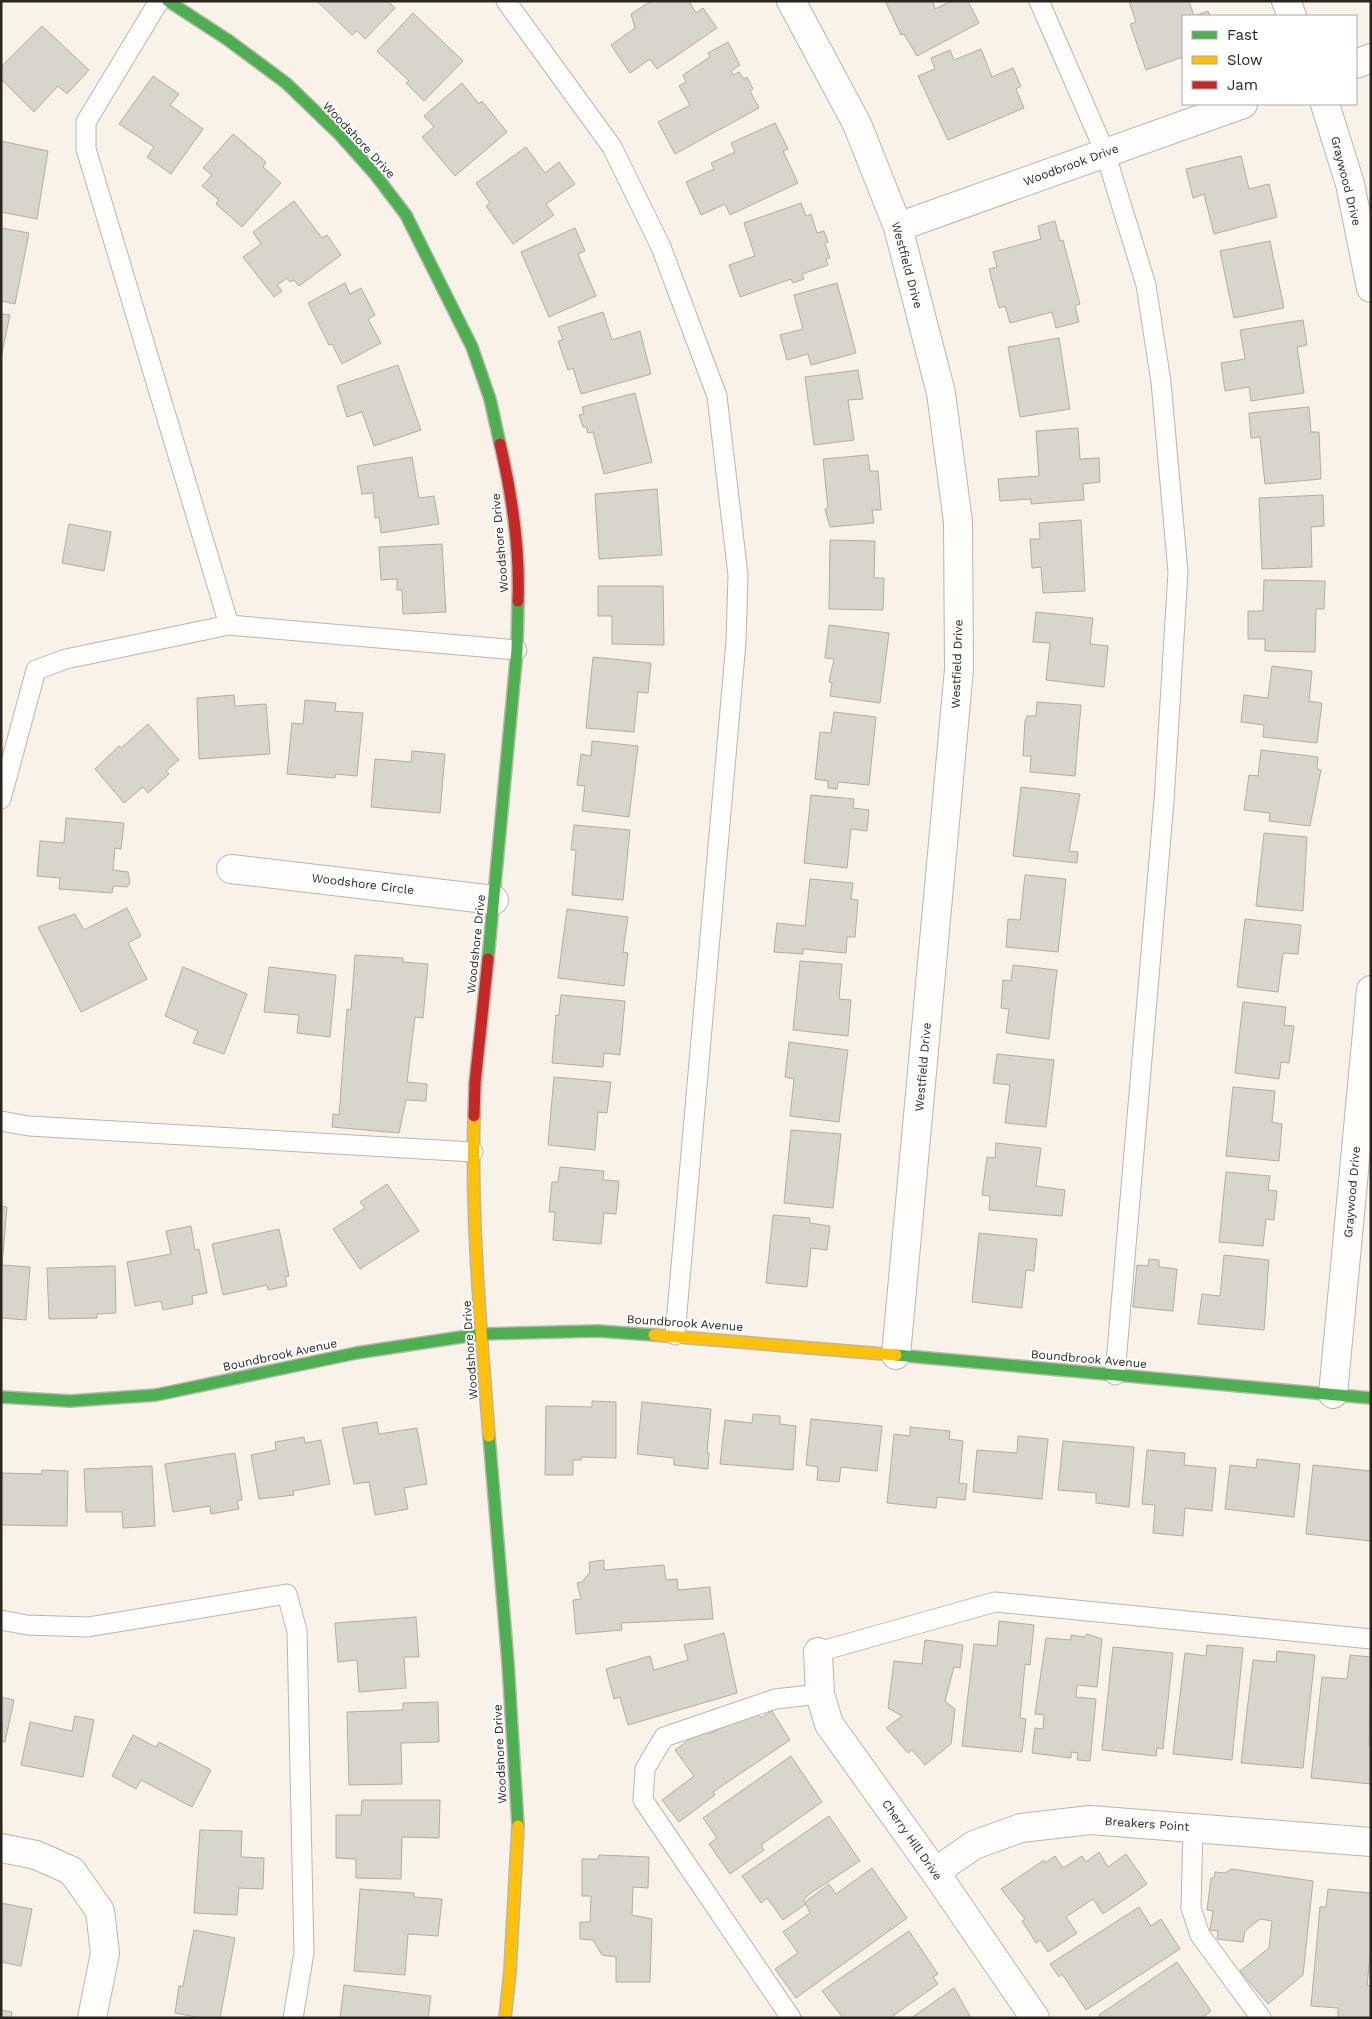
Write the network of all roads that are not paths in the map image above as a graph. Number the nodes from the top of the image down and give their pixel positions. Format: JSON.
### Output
{"nodes":[{"id":1,"x":159,"y":1,"type":"edge"},
{"id":2,"x":168,"y":1,"type":"edge"},
{"id":3,"x":506,"y":1,"type":"edge"},
{"id":4,"x":791,"y":1,"type":"edge"},
{"id":5,"x":1038,"y":1,"type":"edge"},
{"id":6,"x":1286,"y":1,"type":"edge"},
{"id":7,"x":1292,"y":15,"type":"edge"},
{"id":8,"x":1371,"y":58,"type":"edge"},
{"id":9,"x":1357,"y":64,"type":"edge"},
{"id":10,"x":1240,"y":105,"type":"edge"},
{"id":11,"x":1325,"y":105,"type":"edge"},
{"id":12,"x":1105,"y":152,"type":"junction"},
{"id":13,"x":898,"y":227,"type":"junction"},
{"id":14,"x":1371,"y":288,"type":"edge"},
{"id":15,"x":229,"y":625,"type":"junction"},
{"id":16,"x":517,"y":650,"type":"junction"},
{"id":17,"x":1,"y":799,"type":"edge"},
{"id":18,"x":231,"y":869,"type":"dead end"},
{"id":19,"x":494,"y":900,"type":"junction"},
{"id":20,"x":1371,"y":990,"type":"edge"},
{"id":21,"x":1,"y":1121,"type":"edge"},
{"id":22,"x":473,"y":1152,"type":"junction"},
{"id":23,"x":482,"y":1334,"type":"junction"},
{"id":24,"x":675,"y":1335,"type":"junction"},
{"id":25,"x":896,"y":1356,"type":"junction"},
{"id":26,"x":1115,"y":1375,"type":"junction"},
{"id":27,"x":1333,"y":1394,"type":"junction"},
{"id":28,"x":1,"y":1397,"type":"edge"},
{"id":29,"x":1371,"y":1398,"type":"edge"},
{"id":30,"x":1,"y":1620,"type":"edge"},
{"id":31,"x":1371,"y":1639,"type":"edge"},
{"id":32,"x":818,"y":1652,"type":"joint"},
{"id":33,"x":820,"y":1694,"type":"junction"},
{"id":34,"x":1193,"y":1828,"type":"junction"},
{"id":35,"x":1371,"y":1842,"type":"edge"},
{"id":36,"x":1,"y":1848,"type":"edge"},
{"id":37,"x":935,"y":1872,"type":"junction"},
{"id":38,"x":92,"y":2018,"type":"edge"},
{"id":39,"x":294,"y":2018,"type":"edge"},
{"id":40,"x":505,"y":2018,"type":"edge"},
{"id":41,"x":791,"y":2018,"type":"edge"},
{"id":42,"x":1035,"y":2018,"type":"edge"},
{"id":43,"x":1260,"y":2018,"type":"edge"}],
"edges":[{"from":1,"to":15,"type":"lane"},
{"from":2,"to":16,"type":"street","name":"Woodshore Drive"},
{"from":3,"to":24,"type":"lane"},
{"from":4,"to":13,"type":"street","name":"Westfield Drive"},
{"from":5,"to":12,"type":"lane"},
{"from":6,"to":7,"type":"street"},
{"from":8,"to":9,"type":"street"},
{"from":10,"to":12,"type":"street","name":"Woodbrook Drive"},
{"from":11,"to":14,"type":"street","name":"Graywood Drive"},
{"from":12,"to":13,"type":"street","name":"Woodbrook Drive"},
{"from":12,"to":26,"type":"lane"},
{"from":13,"to":25,"type":"street","name":"Westfield Drive"},
{"from":15,"to":16,"type":"lane"},
{"from":15,"to":17,"type":"lane"},
{"from":16,"to":19,"type":"street","name":"Woodshore Drive"},
{"from":18,"to":19,"type":"street","name":"Woodshore Circle"},
{"from":19,"to":22,"type":"street","name":"Woodshore Drive"},
{"from":20,"to":27,"type":"street","name":"Graywood Drive"},
{"from":21,"to":22,"type":"lane"},
{"from":22,"to":23,"type":"street","name":"Woodshore Drive"},
{"from":23,"to":24,"type":"street","name":"Boundbrook Avenue"},
{"from":23,"to":28,"type":"street","name":"Boundbrook Avenue"},
{"from":23,"to":40,"type":"street","name":"Woodshore Drive"},
{"from":24,"to":25,"type":"street","name":"Boundbrook Avenue"},
{"from":25,"to":26,"type":"street","name":"Boundbrook Avenue"},
{"from":26,"to":27,"type":"street","name":"Boundbrook Avenue"},
{"from":27,"to":29,"type":"street","name":"Boundbrook Avenue"},
{"from":30,"to":39,"type":"lane"},
{"from":31,"to":32,"type":"lane"},
{"from":32,"to":33,"type":"street","name":"Cherry Hill Drive"},
{"from":33,"to":37,"type":"street","name":"Cherry Hill Drive"},
{"from":33,"to":41,"type":"lane"},
{"from":34,"to":35,"type":"street","name":"Breakers Point"},
{"from":34,"to":37,"type":"street","name":"Breakers Point"},
{"from":34,"to":43,"type":"lane"},
{"from":36,"to":38,"type":"street"},
{"from":37,"to":42,"type":"street","name":"Cherry Hill Drive"}]}
